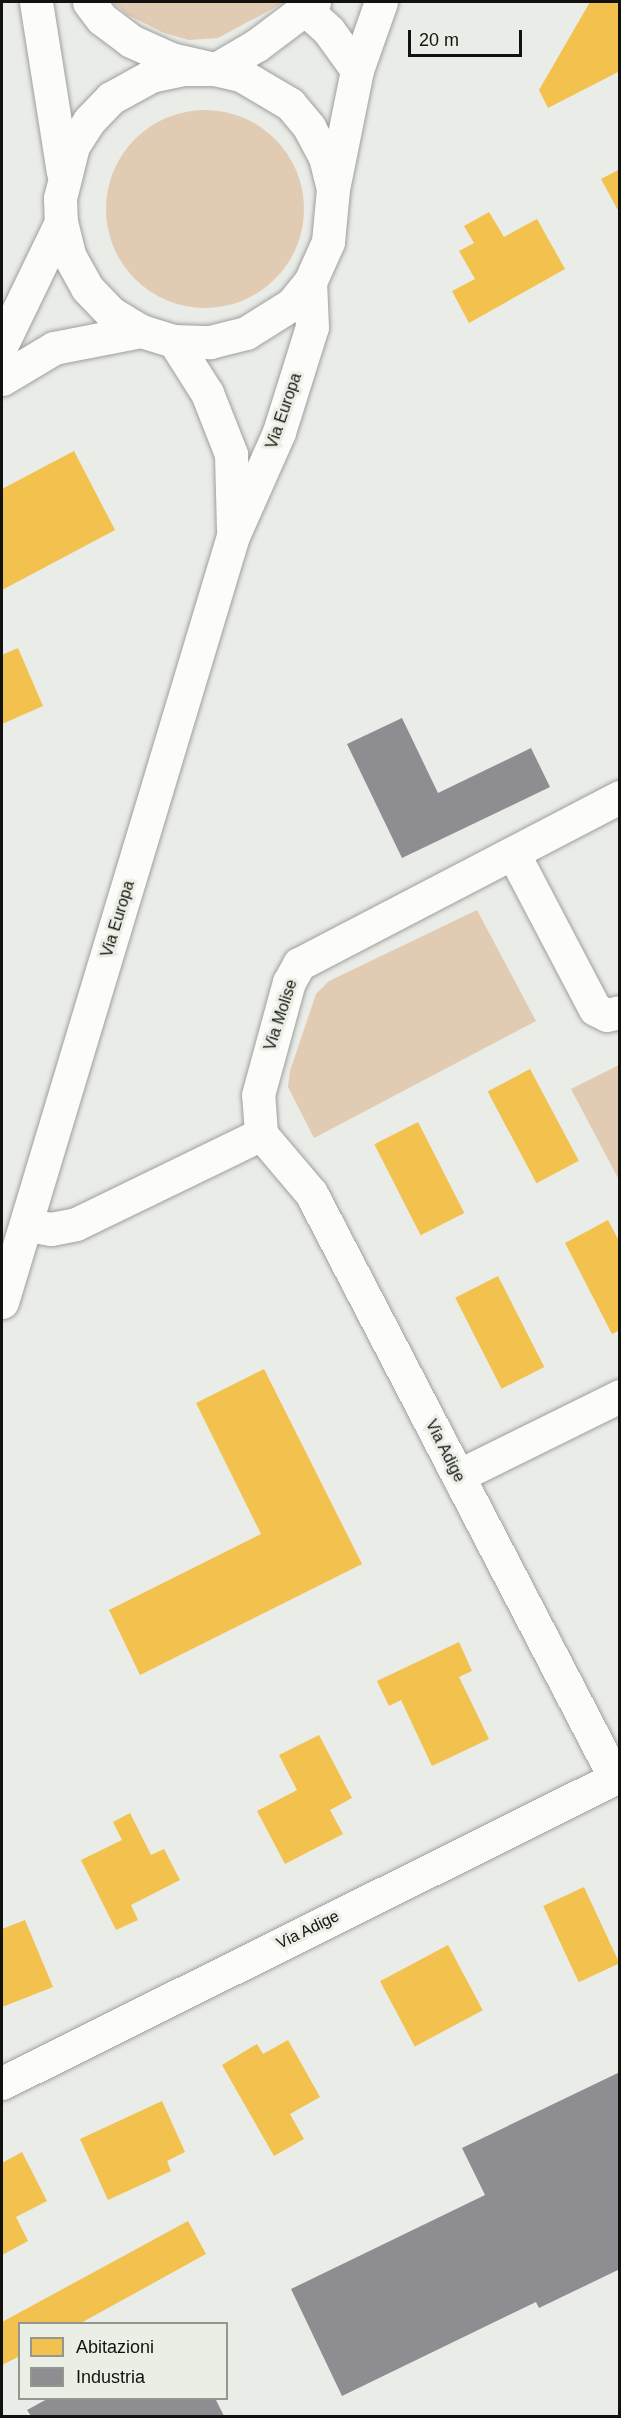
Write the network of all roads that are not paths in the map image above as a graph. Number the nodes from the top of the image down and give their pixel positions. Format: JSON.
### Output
{"nodes":[{"id":1,"x":36,"y":2,"type":"edge"},
{"id":2,"x":89,"y":2,"type":"edge"},
{"id":3,"x":381,"y":2,"type":"edge"},
{"id":4,"x":310,"y":6,"type":"edge"},
{"id":5,"x":216,"y":69,"type":"junction"},
{"id":6,"x":357,"y":70,"type":"junction"},
{"id":7,"x":63,"y":175,"type":"junction"},
{"id":8,"x":333,"y":189,"type":"junction"},
{"id":9,"x":61,"y":222,"type":"junction"},
{"id":10,"x":310,"y":282,"type":"junction"},
{"id":11,"x":141,"y":331,"type":"junction"},
{"id":12,"x":174,"y":341,"type":"junction"},
{"id":13,"x":2,"y":344,"type":"edge"},
{"id":14,"x":2,"y":380,"type":"edge"},
{"id":15,"x":233,"y":536,"type":"junction"},
{"id":16,"x":620,"y":797,"type":"edge"},
{"id":17,"x":513,"y":853,"type":"junction"},
{"id":18,"x":620,"y":1012,"type":"edge"},
{"id":19,"x":261,"y":1134,"type":"junction"},
{"id":20,"x":26,"y":1225,"type":"junction"},
{"id":21,"x":8,"y":1266,"type":"edge"},
{"id":22,"x":2,"y":1302,"type":"edge"},
{"id":23,"x":620,"y":1396,"type":"edge"},
{"id":24,"x":458,"y":1476,"type":"junction"},
{"id":25,"x":617,"y":1783,"type":"edge"},
{"id":26,"x":2,"y":2083,"type":"edge"}],
"edges":[{"from":1,"to":7,"type":"street"},
{"from":2,"to":5,"type":"street"},
{"from":3,"to":6,"type":"street"},
{"from":4,"to":5,"type":"street"},
{"from":4,"to":6,"type":"street"},
{"from":5,"to":7,"type":"street"},
{"from":5,"to":8,"type":"street"},
{"from":6,"to":8,"type":"street"},
{"from":7,"to":9,"type":"street"},
{"from":8,"to":10,"type":"street"},
{"from":9,"to":11,"type":"street"},
{"from":9,"to":13,"type":"street"},
{"from":10,"to":12,"type":"street"},
{"from":10,"to":15,"type":"street","name":"Via Europa"},
{"from":11,"to":12,"type":"street"},
{"from":11,"to":14,"type":"street"},
{"from":12,"to":15,"type":"street","name":"Via Europa"},
{"from":15,"to":20,"type":"street","name":"Via Europa"},
{"from":16,"to":17,"type":"street","name":"Via Molise"},
{"from":17,"to":18,"type":"street"},
{"from":17,"to":19,"type":"street","name":"Via Molise"},
{"from":19,"to":20,"type":"street"},
{"from":19,"to":24,"type":"street","name":"Via Adige"},
{"from":20,"to":21,"type":"street","name":"Via Europa"},
{"from":21,"to":22,"type":"street","name":"Via Europa"},
{"from":23,"to":24,"type":"street"},
{"from":24,"to":25,"type":"street","name":"Via Adige"},
{"from":25,"to":26,"type":"street","name":"Via Adige"}]}
